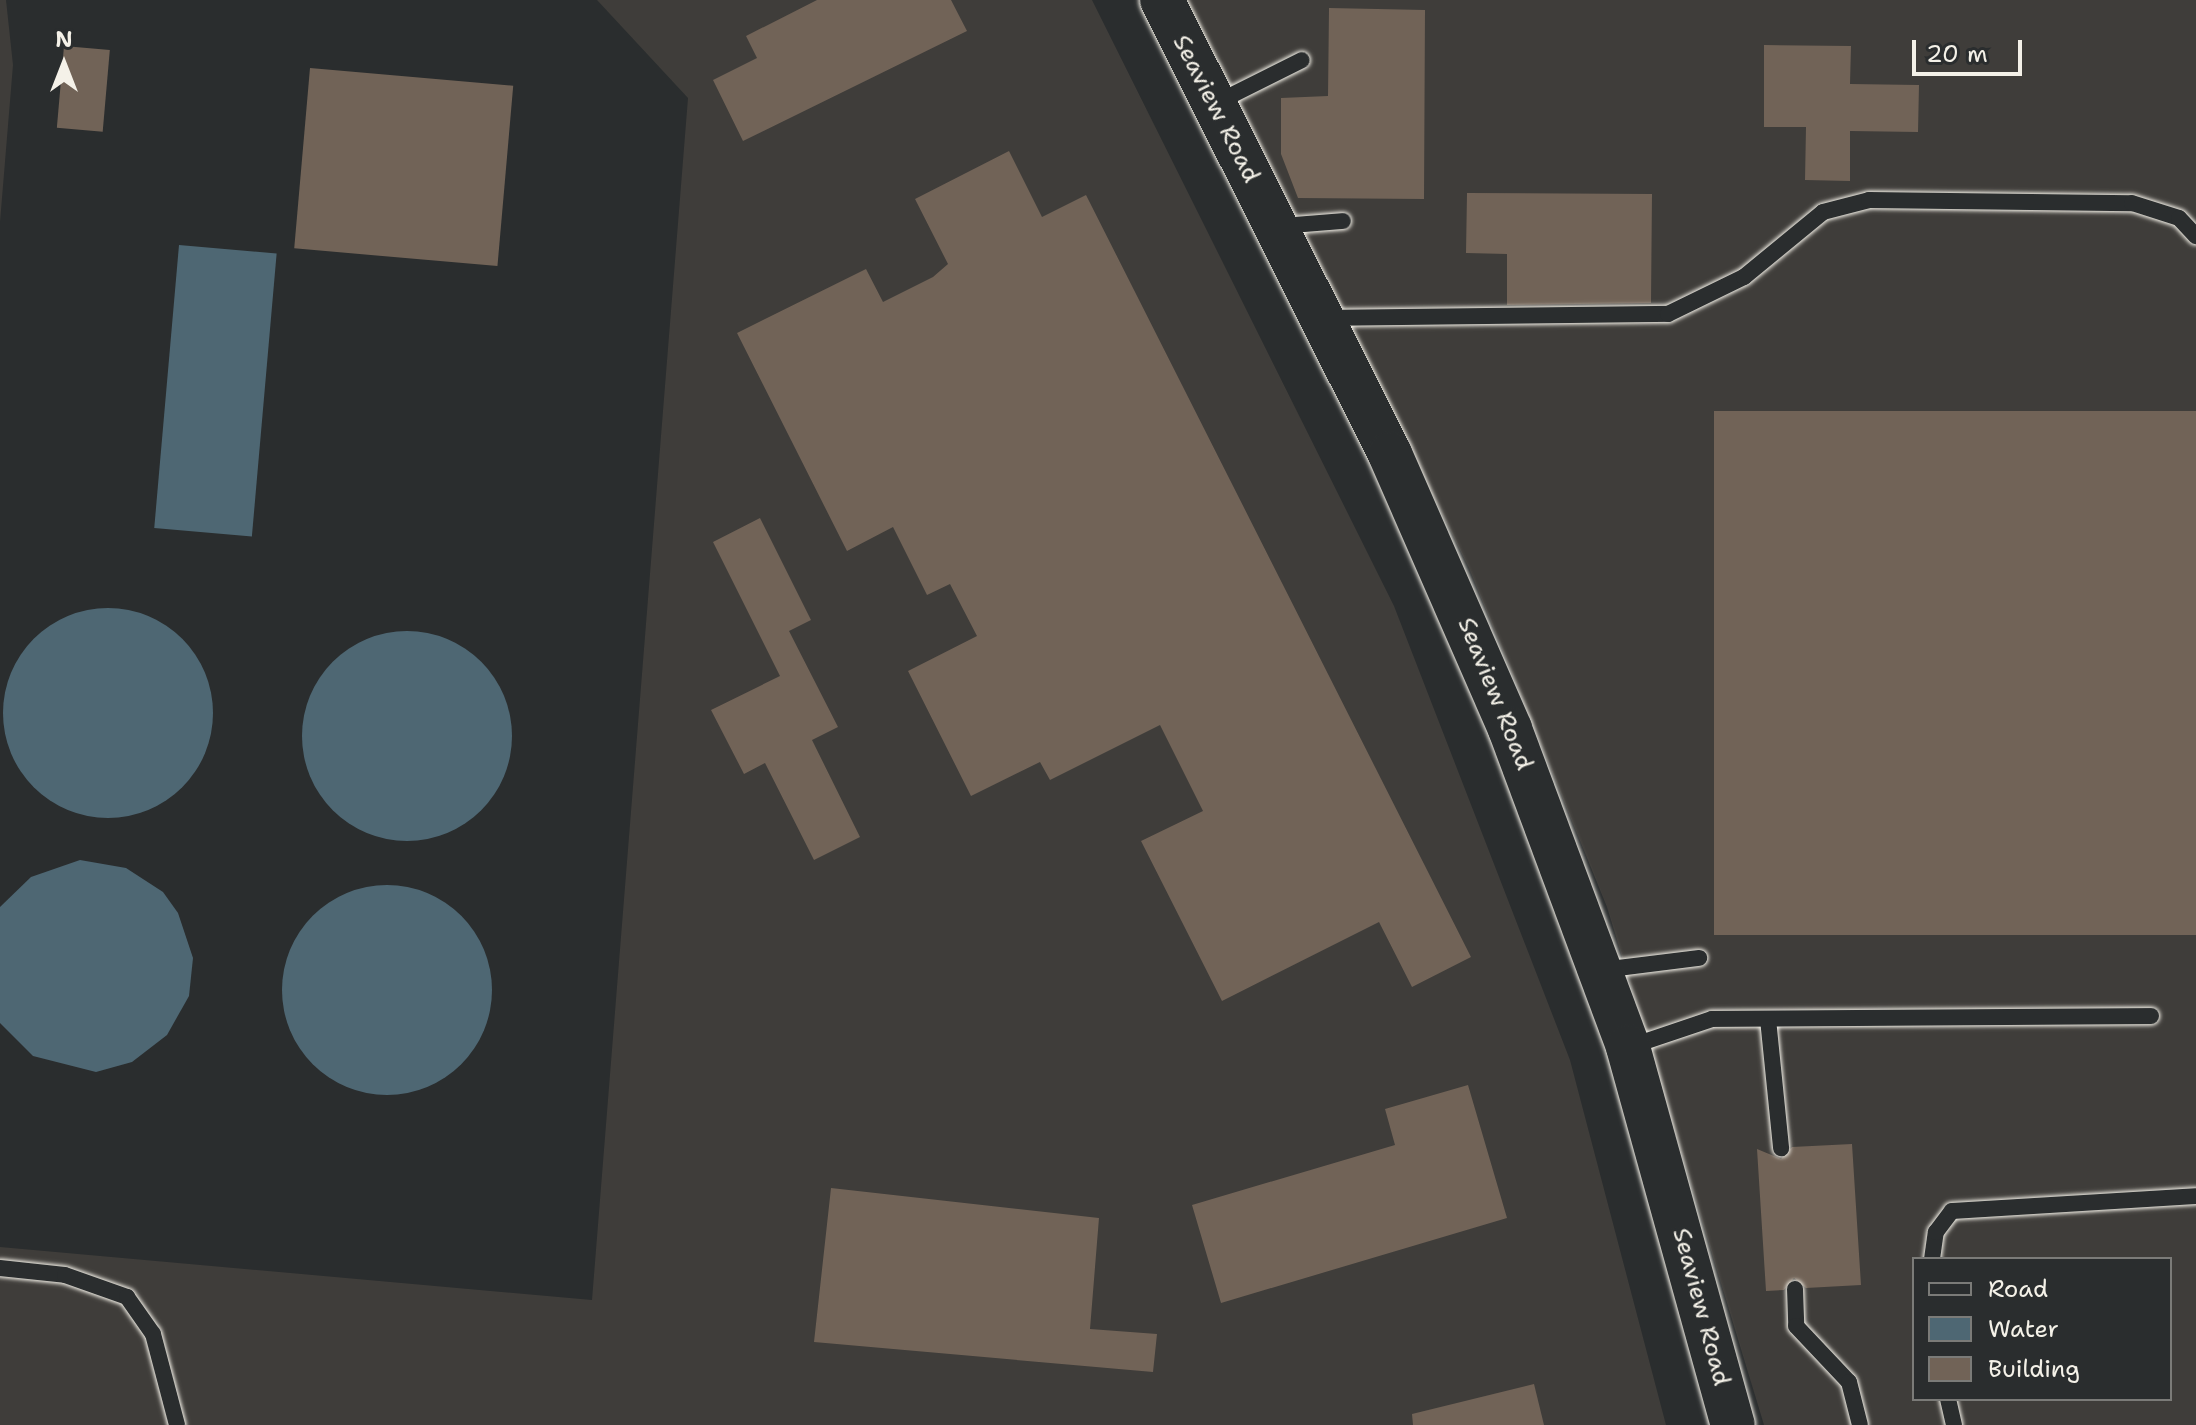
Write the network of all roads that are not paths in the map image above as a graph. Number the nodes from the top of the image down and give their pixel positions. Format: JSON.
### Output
{"nodes":[{"id":1,"x":1162,"y":0,"type":"edge"},
{"id":2,"x":1302,"y":60,"type":"dead end"},
{"id":3,"x":1214,"y":104,"type":"junction"},
{"id":4,"x":1343,"y":221,"type":"dead end"},
{"id":5,"x":1276,"y":227,"type":"junction"},
{"id":6,"x":2196,"y":236,"type":"edge"},
{"id":7,"x":1321,"y":318,"type":"junction"},
{"id":8,"x":1699,"y":958,"type":"dead end"},
{"id":9,"x":1602,"y":970,"type":"junction"},
{"id":10,"x":2151,"y":1016,"type":"dead end"},
{"id":11,"x":1768,"y":1019,"type":"junction"},
{"id":12,"x":1628,"y":1047,"type":"junction"},
{"id":13,"x":1781,"y":1148,"type":"dead end"},
{"id":14,"x":2196,"y":1196,"type":"edge"},
{"id":15,"x":1932,"y":1257,"type":"edge"},
{"id":16,"x":0,"y":1268,"type":"edge"},
{"id":17,"x":1795,"y":1289,"type":"dead end"},
{"id":18,"x":1948,"y":1401,"type":"edge"},
{"id":19,"x":177,"y":1425,"type":"edge"},
{"id":20,"x":1733,"y":1425,"type":"edge"},
{"id":21,"x":1860,"y":1425,"type":"edge"},
{"id":22,"x":1954,"y":1425,"type":"edge"}],
"edges":[{"from":1,"to":3,"type":"main road","name":"Seaview Road"},
{"from":2,"to":3,"type":"lane"},
{"from":3,"to":5,"type":"main road","name":"Seaview Road"},
{"from":4,"to":5,"type":"lane"},
{"from":5,"to":7,"type":"main road","name":"Seaview Road"},
{"from":6,"to":7,"type":"lane"},
{"from":7,"to":9,"type":"main road","name":"Seaview Road"},
{"from":8,"to":9,"type":"lane"},
{"from":9,"to":12,"type":"main road","name":"Seaview Road"},
{"from":10,"to":11,"type":"lane"},
{"from":11,"to":12,"type":"lane"},
{"from":11,"to":13,"type":"lane"},
{"from":12,"to":20,"type":"main road","name":"Seaview Road"},
{"from":14,"to":15,"type":"lane"},
{"from":16,"to":19,"type":"lane"},
{"from":17,"to":21,"type":"lane"},
{"from":18,"to":22,"type":"lane"}]}
